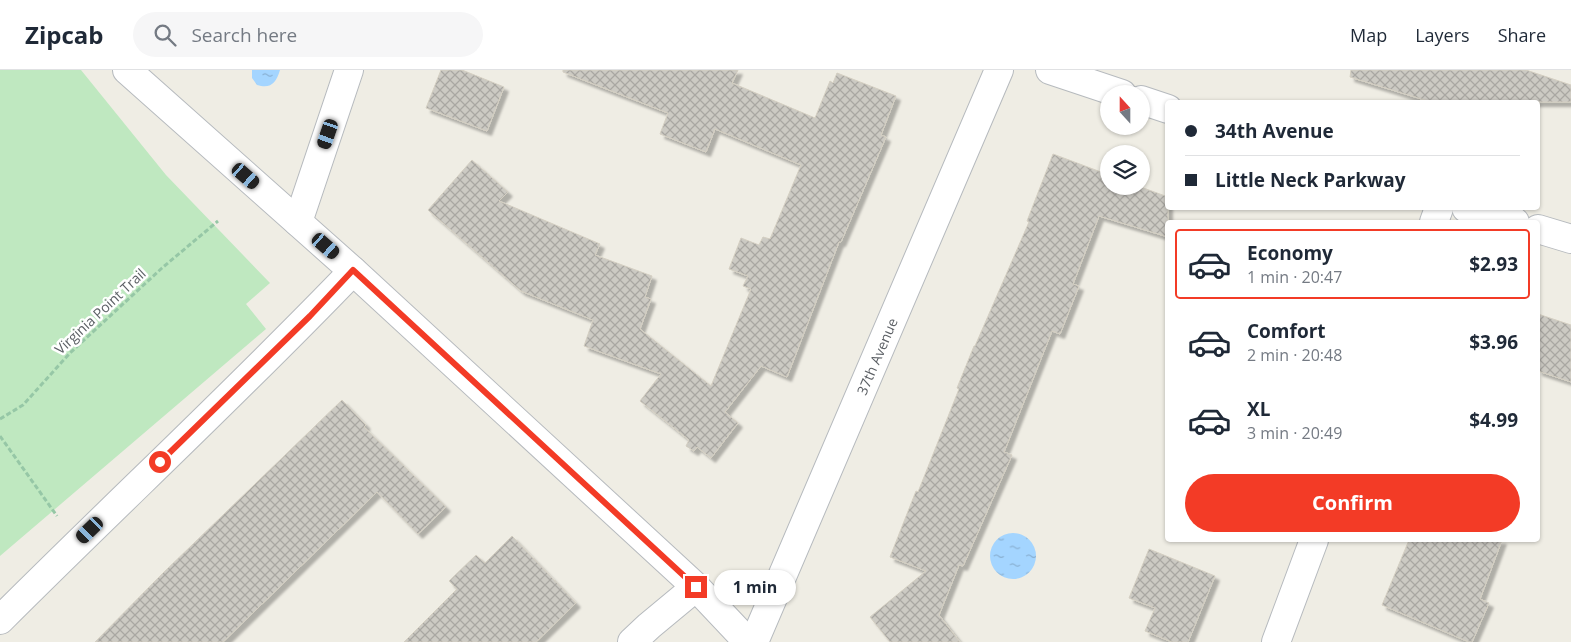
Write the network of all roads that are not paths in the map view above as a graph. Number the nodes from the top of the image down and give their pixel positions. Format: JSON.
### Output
{"nodes":[{"id":1,"x":128,"y":70,"type":"edge"},
{"id":2,"x":349,"y":70,"type":"edge"},
{"id":3,"x":999,"y":70,"type":"edge"},
{"id":4,"x":1050,"y":70,"type":"edge"},
{"id":5,"x":1100,"y":87,"type":"edge"},
{"id":6,"x":1150,"y":103,"type":"edge"},
{"id":7,"x":1165,"y":108,"type":"edge"},
{"id":8,"x":1473,"y":210,"type":"edge"},
{"id":9,"x":1509,"y":220,"type":"edge"},
{"id":10,"x":298,"y":222,"type":"junction"},
{"id":11,"x":1540,"y":230,"type":"edge"},
{"id":12,"x":1571,"y":240,"type":"edge"},
{"id":13,"x":353,"y":270,"type":"junction"},
{"id":14,"x":1313,"y":542,"type":"edge"},
{"id":15,"x":696,"y":587,"type":"junction"},
{"id":16,"x":0,"y":620,"type":"edge"},
{"id":17,"x":632,"y":642,"type":"edge"},
{"id":18,"x":748,"y":642,"type":"edge"},
{"id":19,"x":754,"y":642,"type":"edge"},
{"id":20,"x":1276,"y":642,"type":"edge"}],
"edges":[{"from":1,"to":10,"type":"street"},
{"from":2,"to":10,"type":"street"},
{"from":3,"to":19,"type":"street","name":"37th Avenue"},
{"from":4,"to":5,"type":"street"},
{"from":6,"to":7,"type":"street"},
{"from":8,"to":9,"type":"street"},
{"from":10,"to":13,"type":"street"},
{"from":11,"to":12,"type":"street"},
{"from":13,"to":15,"type":"street"},
{"from":13,"to":16,"type":"street"},
{"from":14,"to":20,"type":"street"},
{"from":15,"to":17,"type":"street"},
{"from":15,"to":18,"type":"street"}]}
